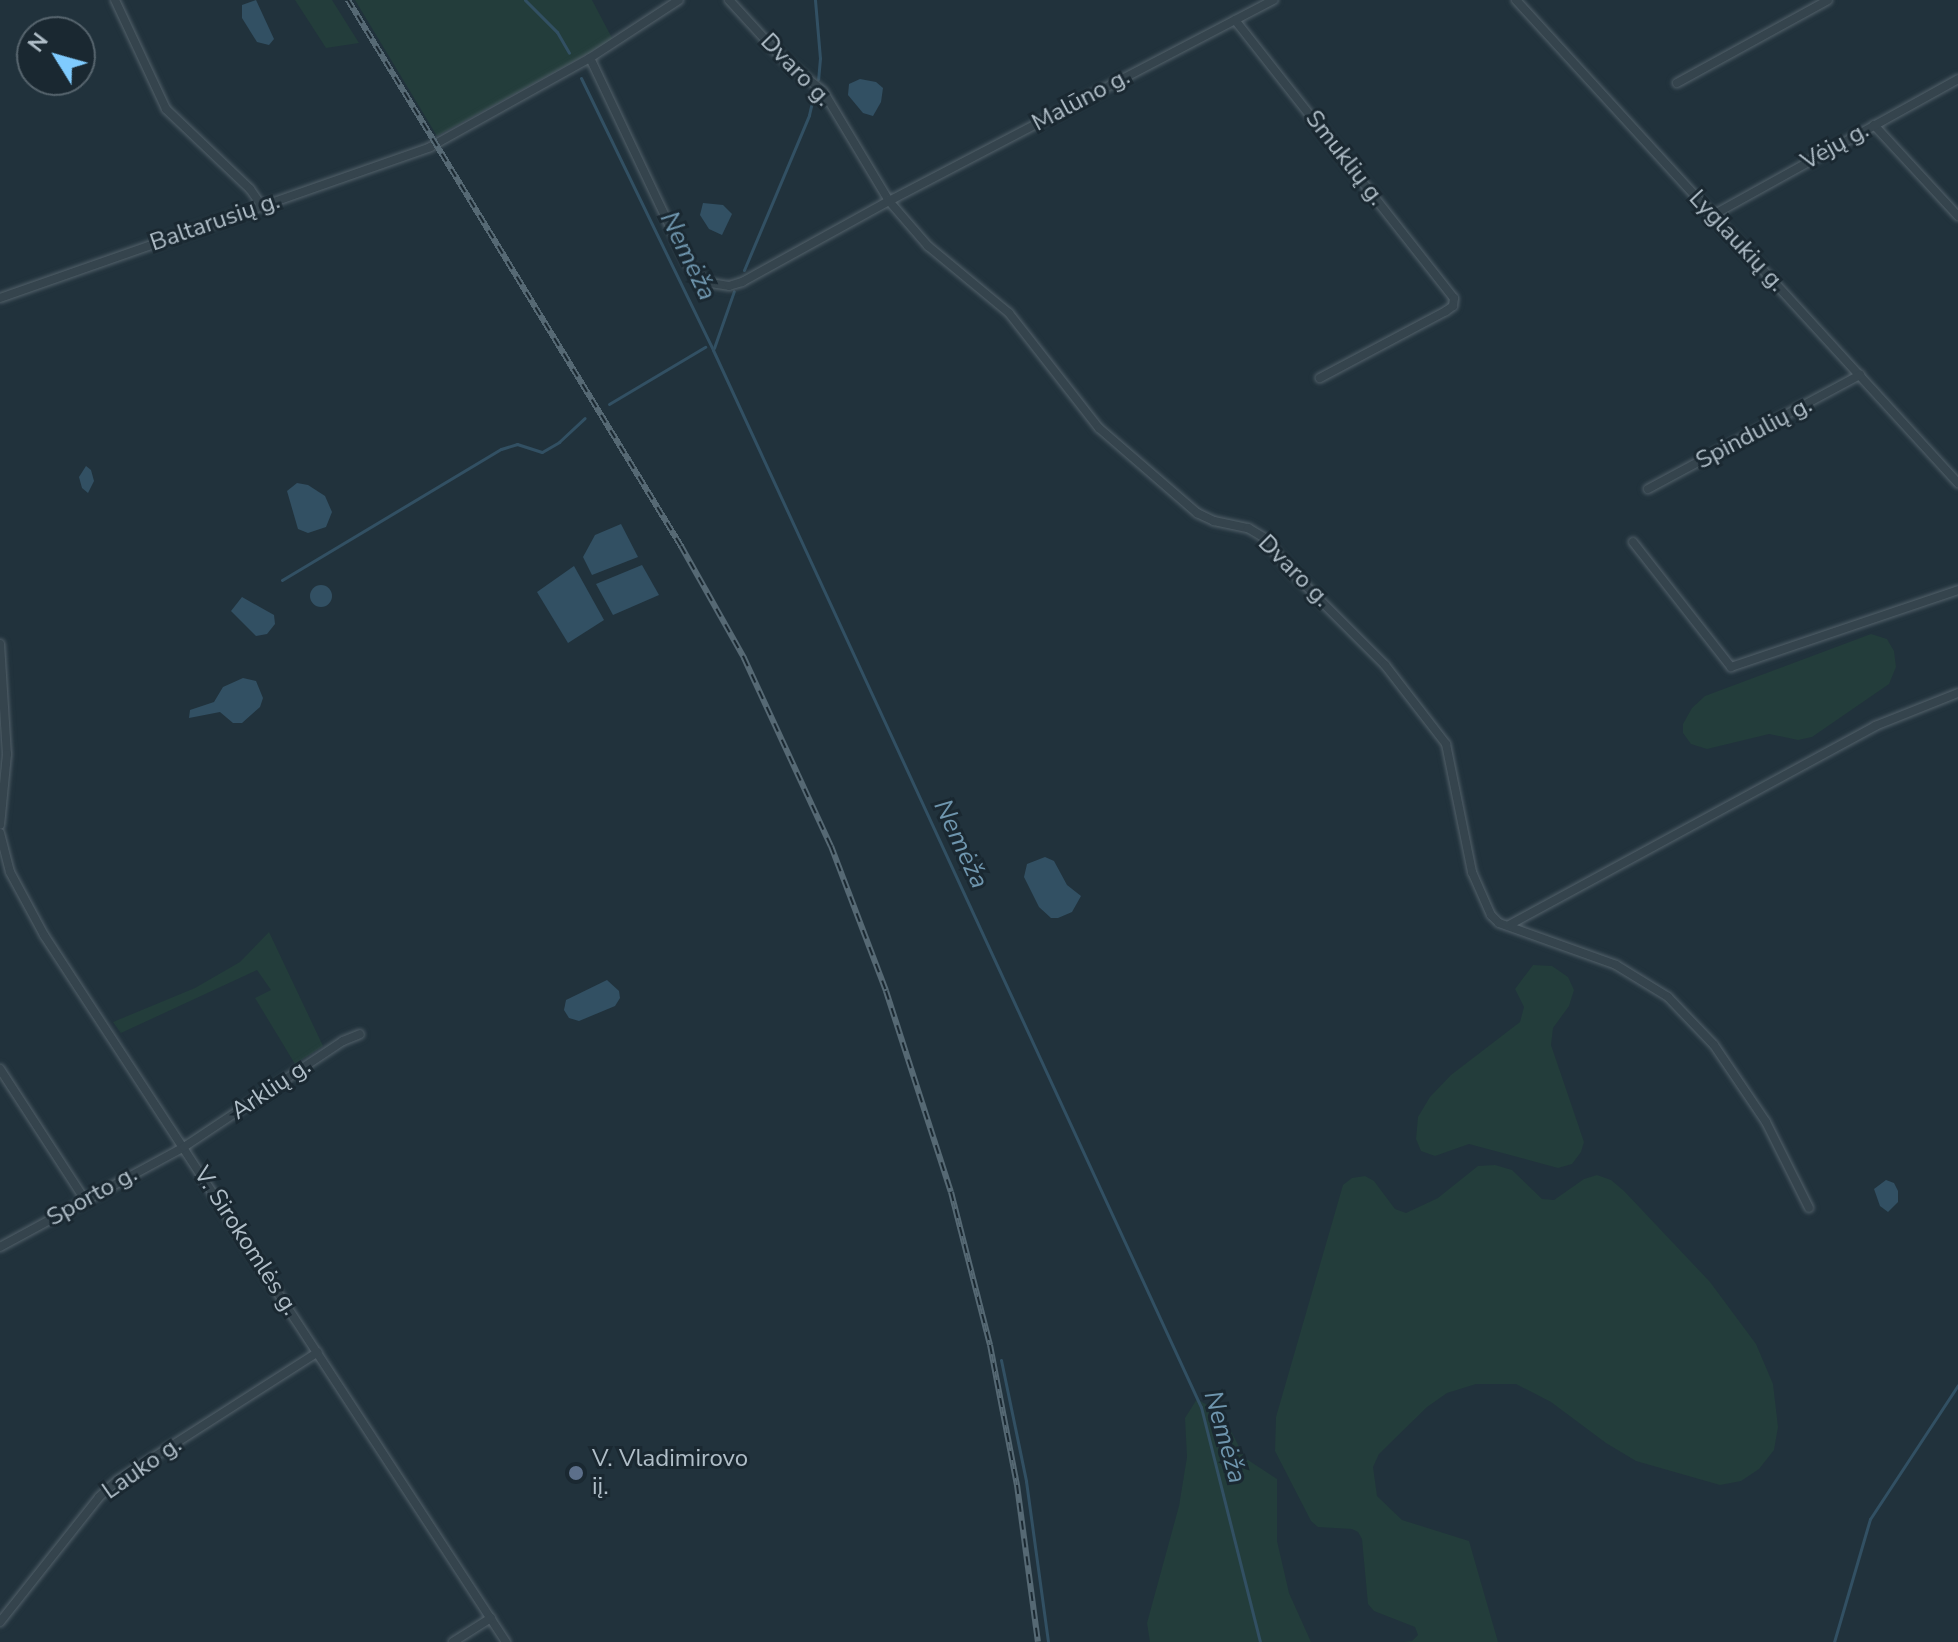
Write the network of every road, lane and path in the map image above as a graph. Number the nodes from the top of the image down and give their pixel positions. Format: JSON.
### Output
{"nodes":[{"id":1,"x":115,"y":0,"type":"edge"},
{"id":2,"x":679,"y":0,"type":"edge"},
{"id":3,"x":729,"y":0,"type":"edge"},
{"id":4,"x":1274,"y":0,"type":"edge"},
{"id":5,"x":1516,"y":0,"type":"edge"},
{"id":6,"x":1828,"y":0,"type":"edge"},
{"id":7,"x":1235,"y":20,"type":"junction"},
{"id":8,"x":590,"y":58,"type":"junction"},
{"id":9,"x":1958,"y":79,"type":"edge"},
{"id":10,"x":1677,"y":83,"type":"dead end"},
{"id":11,"x":1874,"y":125,"type":"junction"},
{"id":12,"x":889,"y":201,"type":"junction"},
{"id":13,"x":262,"y":206,"type":"junction"},
{"id":14,"x":1713,"y":215,"type":"junction"},
{"id":15,"x":1958,"y":216,"type":"edge"},
{"id":16,"x":0,"y":298,"type":"edge"},
{"id":17,"x":1860,"y":375,"type":"junction"},
{"id":18,"x":1320,"y":378,"type":"dead end"},
{"id":19,"x":1958,"y":483,"type":"edge"},
{"id":20,"x":1648,"y":489,"type":"dead end"},
{"id":21,"x":1633,"y":542,"type":"dead end"},
{"id":22,"x":1958,"y":590,"type":"edge"},
{"id":23,"x":0,"y":644,"type":"edge"},
{"id":24,"x":1958,"y":693,"type":"edge"},
{"id":25,"x":0,"y":825,"type":"edge"},
{"id":26,"x":0,"y":833,"type":"edge"},
{"id":27,"x":1509,"y":925,"type":"junction"},
{"id":28,"x":360,"y":1034,"type":"dead end"},
{"id":29,"x":0,"y":1069,"type":"edge"},
{"id":30,"x":184,"y":1147,"type":"junction"},
{"id":31,"x":85,"y":1200,"type":"junction"},
{"id":32,"x":1809,"y":1208,"type":"dead end"},
{"id":33,"x":0,"y":1247,"type":"edge"},
{"id":34,"x":318,"y":1352,"type":"junction"},
{"id":35,"x":491,"y":1618,"type":"junction"},
{"id":36,"x":0,"y":1622,"type":"edge"},
{"id":37,"x":453,"y":1642,"type":"edge"},
{"id":38,"x":506,"y":1642,"type":"edge"}],
"edges":[{"from":1,"to":13,"type":"street"},
{"from":2,"to":8,"type":"street","name":"Baltarusių g."},
{"from":3,"to":12,"type":"street","name":"Dvaro g."},
{"from":4,"to":7,"type":"street","name":"Malūno g."},
{"from":5,"to":14,"type":"street","name":"Lyglaukių g."},
{"from":6,"to":10,"type":"street"},
{"from":7,"to":12,"type":"street","name":"Malūno g."},
{"from":7,"to":18,"type":"street","name":"Smuklių g."},
{"from":8,"to":12,"type":"street","name":"Malūno g."},
{"from":8,"to":13,"type":"street","name":"Baltarusių g."},
{"from":9,"to":11,"type":"street","name":"Vėjų g."},
{"from":11,"to":14,"type":"street","name":"Vėjų g."},
{"from":11,"to":15,"type":"street"},
{"from":12,"to":27,"type":"street","name":"Dvaro g."},
{"from":13,"to":16,"type":"street","name":"Baltarusių g."},
{"from":14,"to":17,"type":"street","name":"Lyglaukių g."},
{"from":17,"to":19,"type":"street","name":"Lyglaukių g."},
{"from":17,"to":20,"type":"street","name":"Spindulių g."},
{"from":21,"to":22,"type":"street"},
{"from":23,"to":25,"type":"street"},
{"from":24,"to":27,"type":"street"},
{"from":26,"to":30,"type":"street","name":"V. Sirokomlės g."},
{"from":27,"to":32,"type":"street","name":"Dvaro g."},
{"from":28,"to":30,"type":"street","name":"Arklių g."},
{"from":29,"to":31,"type":"street"},
{"from":30,"to":31,"type":"street","name":"Sporto g."},
{"from":30,"to":34,"type":"street","name":"V. Sirokomlės g."},
{"from":31,"to":33,"type":"street","name":"Sporto g."},
{"from":34,"to":35,"type":"street","name":"V. Sirokomlės g."},
{"from":34,"to":36,"type":"street","name":"Lauko g."},
{"from":35,"to":37,"type":"street"},
{"from":35,"to":38,"type":"street","name":"V. Sirokomlės g."}]}
